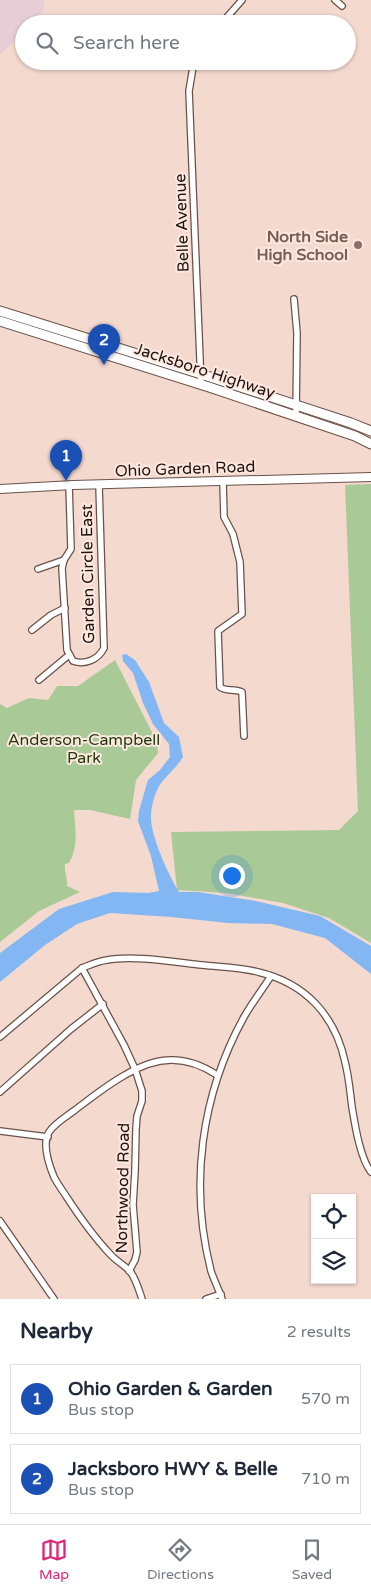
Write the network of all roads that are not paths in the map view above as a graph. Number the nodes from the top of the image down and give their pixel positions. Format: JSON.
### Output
{"nodes":[{"id":1,"x":242,"y":0,"type":"edge"},
{"id":2,"x":335,"y":0,"type":"edge"},
{"id":3,"x":342,"y":6,"type":"dead end"},
{"id":4,"x":230,"y":15,"type":"edge"},
{"id":5,"x":192,"y":70,"type":"edge"},
{"id":6,"x":294,"y":299,"type":"dead end"},
{"id":7,"x":0,"y":312,"type":"edge"},
{"id":8,"x":0,"y":321,"type":"edge"},
{"id":9,"x":78,"y":341,"type":"junction"},
{"id":10,"x":201,"y":374,"type":"junction"},
{"id":11,"x":201,"y":384,"type":"junction"},
{"id":12,"x":296,"y":406,"type":"junction"},
{"id":13,"x":296,"y":416,"type":"junction"},
{"id":14,"x":371,"y":431,"type":"edge"},
{"id":15,"x":371,"y":444,"type":"edge"},
{"id":16,"x":371,"y":477,"type":"edge"},
{"id":17,"x":223,"y":481,"type":"junction"},
{"id":18,"x":99,"y":484,"type":"junction"},
{"id":19,"x":69,"y":486,"type":"junction"},
{"id":20,"x":0,"y":489,"type":"edge"},
{"id":21,"x":64,"y":560,"type":"junction"},
{"id":22,"x":38,"y":569,"type":"dead end"},
{"id":23,"x":64,"y":608,"type":"junction"},
{"id":24,"x":32,"y":630,"type":"dead end"},
{"id":25,"x":69,"y":655,"type":"junction"},
{"id":26,"x":38,"y":680,"type":"dead end"},
{"id":27,"x":244,"y":736,"type":"dead end"},
{"id":28,"x":82,"y":968,"type":"junction"},
{"id":29,"x":271,"y":976,"type":"junction"},
{"id":30,"x":103,"y":1004,"type":"junction"},
{"id":31,"x":0,"y":1036,"type":"edge"},
{"id":32,"x":135,"y":1069,"type":"junction"},
{"id":33,"x":217,"y":1075,"type":"junction"},
{"id":34,"x":0,"y":1092,"type":"edge"},
{"id":35,"x":0,"y":1131,"type":"edge"},
{"id":36,"x":48,"y":1137,"type":"junction"},
{"id":37,"x":371,"y":1172,"type":"edge"},
{"id":38,"x":0,"y":1221,"type":"edge"},
{"id":39,"x":130,"y":1271,"type":"junction"},
{"id":40,"x":221,"y":1297,"type":"edge"},
{"id":41,"x":54,"y":1299,"type":"edge"},
{"id":42,"x":142,"y":1299,"type":"edge"},
{"id":43,"x":206,"y":1299,"type":"edge"}],
"edges":[{"from":1,"to":4,"type":"street"},
{"from":2,"to":3,"type":"street"},
{"from":5,"to":10,"type":"street","name":"Belle Avenue"},
{"from":6,"to":12,"type":"street"},
{"from":7,"to":9,"type":"main road","name":"Jacksboro Highway"},
{"from":8,"to":9,"type":"main road","name":"Jacksboro Highway"},
{"from":9,"to":10,"type":"main road","name":"Jacksboro Highway"},
{"from":9,"to":11,"type":"main road","name":"Jacksboro Highway"},
{"from":10,"to":11,"type":"street","name":"Belle Avenue"},
{"from":10,"to":12,"type":"main road","name":"Jacksboro Highway"},
{"from":11,"to":13,"type":"main road","name":"Jacksboro Highway"},
{"from":12,"to":13,"type":"street"},
{"from":12,"to":14,"type":"main road","name":"Jacksboro Highway"},
{"from":13,"to":15,"type":"main road","name":"Jacksboro Highway"},
{"from":16,"to":17,"type":"street","name":"Ohio Garden Road"},
{"from":17,"to":18,"type":"street","name":"Ohio Garden Road"},
{"from":17,"to":27,"type":"street"},
{"from":18,"to":19,"type":"street","name":"Ohio Garden Road"},
{"from":18,"to":25,"type":"street","name":"Garden Circle East"},
{"from":19,"to":20,"type":"street","name":"Ohio Garden Road"},
{"from":19,"to":21,"type":"street"},
{"from":21,"to":22,"type":"street"},
{"from":21,"to":23,"type":"street"},
{"from":23,"to":24,"type":"street"},
{"from":23,"to":25,"type":"street"},
{"from":25,"to":26,"type":"street"},
{"from":28,"to":29,"type":"street"},
{"from":28,"to":30,"type":"street","name":"Northwood Road"},
{"from":28,"to":31,"type":"street"},
{"from":29,"to":33,"type":"street"},
{"from":29,"to":37,"type":"street"},
{"from":30,"to":32,"type":"street","name":"Northwood Road"},
{"from":30,"to":34,"type":"street"},
{"from":32,"to":33,"type":"street"},
{"from":32,"to":36,"type":"street"},
{"from":32,"to":39,"type":"street","name":"Northwood Road"},
{"from":33,"to":40,"type":"street"},
{"from":35,"to":36,"type":"street"},
{"from":36,"to":39,"type":"street"},
{"from":38,"to":41,"type":"street"},
{"from":39,"to":42,"type":"street","name":"Northwood Road"},
{"from":40,"to":43,"type":"street"}]}
